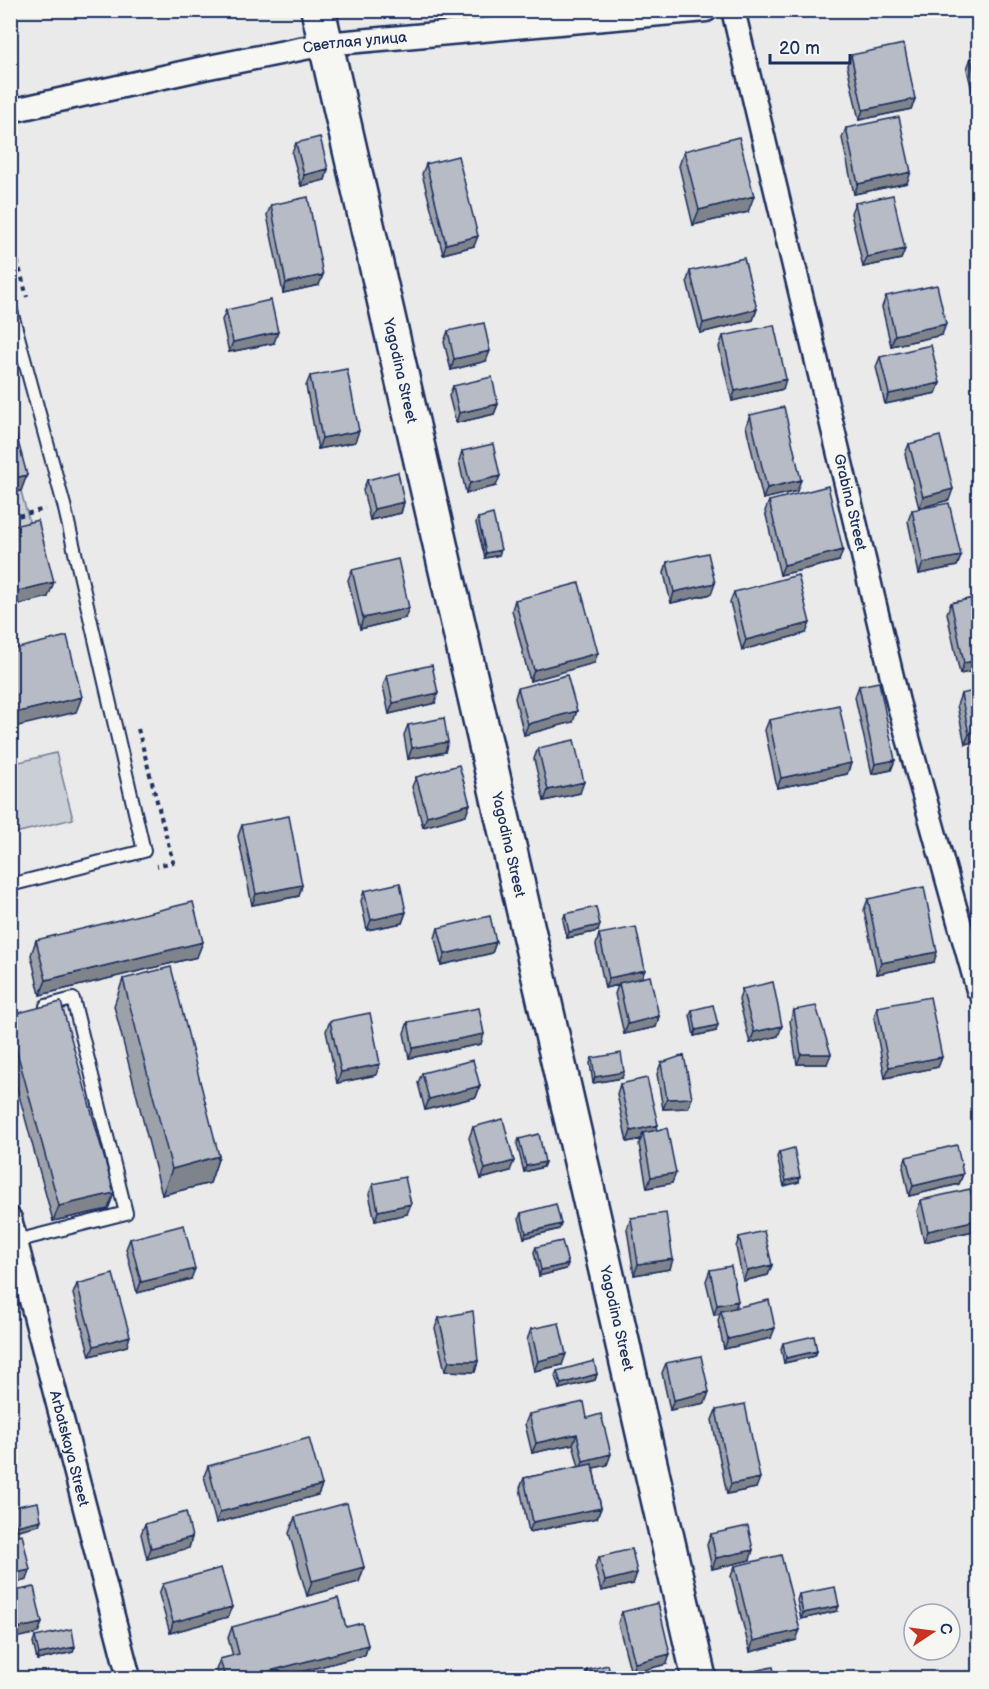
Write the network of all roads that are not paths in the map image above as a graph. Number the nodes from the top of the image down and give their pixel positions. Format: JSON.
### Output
{"nodes":[{"id":1,"x":318,"y":10,"type":"edge"},
{"id":2,"x":706,"y":10,"type":"edge"},
{"id":3,"x":733,"y":10,"type":"edge"},
{"id":4,"x":325,"y":44,"type":"junction"},
{"id":5,"x":10,"y":111,"type":"edge"},
{"id":6,"x":10,"y":308,"type":"edge"},
{"id":7,"x":10,"y":885,"type":"edge"},
{"id":8,"x":978,"y":990,"type":"edge"},
{"id":9,"x":32,"y":1010,"type":"edge"},
{"id":10,"x":13,"y":1230,"type":"edge"},
{"id":11,"x":20,"y":1295,"type":"edge"},
{"id":12,"x":128,"y":1678,"type":"edge"},
{"id":13,"x":699,"y":1678,"type":"edge"}],
"edges":[{"from":1,"to":4,"type":"street","name":"Yagodina Street"},
{"from":2,"to":4,"type":"street","name":"Светлая улица"},
{"from":3,"to":8,"type":"street","name":"Grabina Street"},
{"from":4,"to":5,"type":"street","name":"Светлая улица"},
{"from":4,"to":13,"type":"street","name":"Yagodina Street"},
{"from":6,"to":7,"type":"lane"},
{"from":9,"to":10,"type":"lane"},
{"from":10,"to":11,"type":"street","name":"Arbatskaya Street"},
{"from":11,"to":12,"type":"street","name":"Arbatskaya Street"}]}
